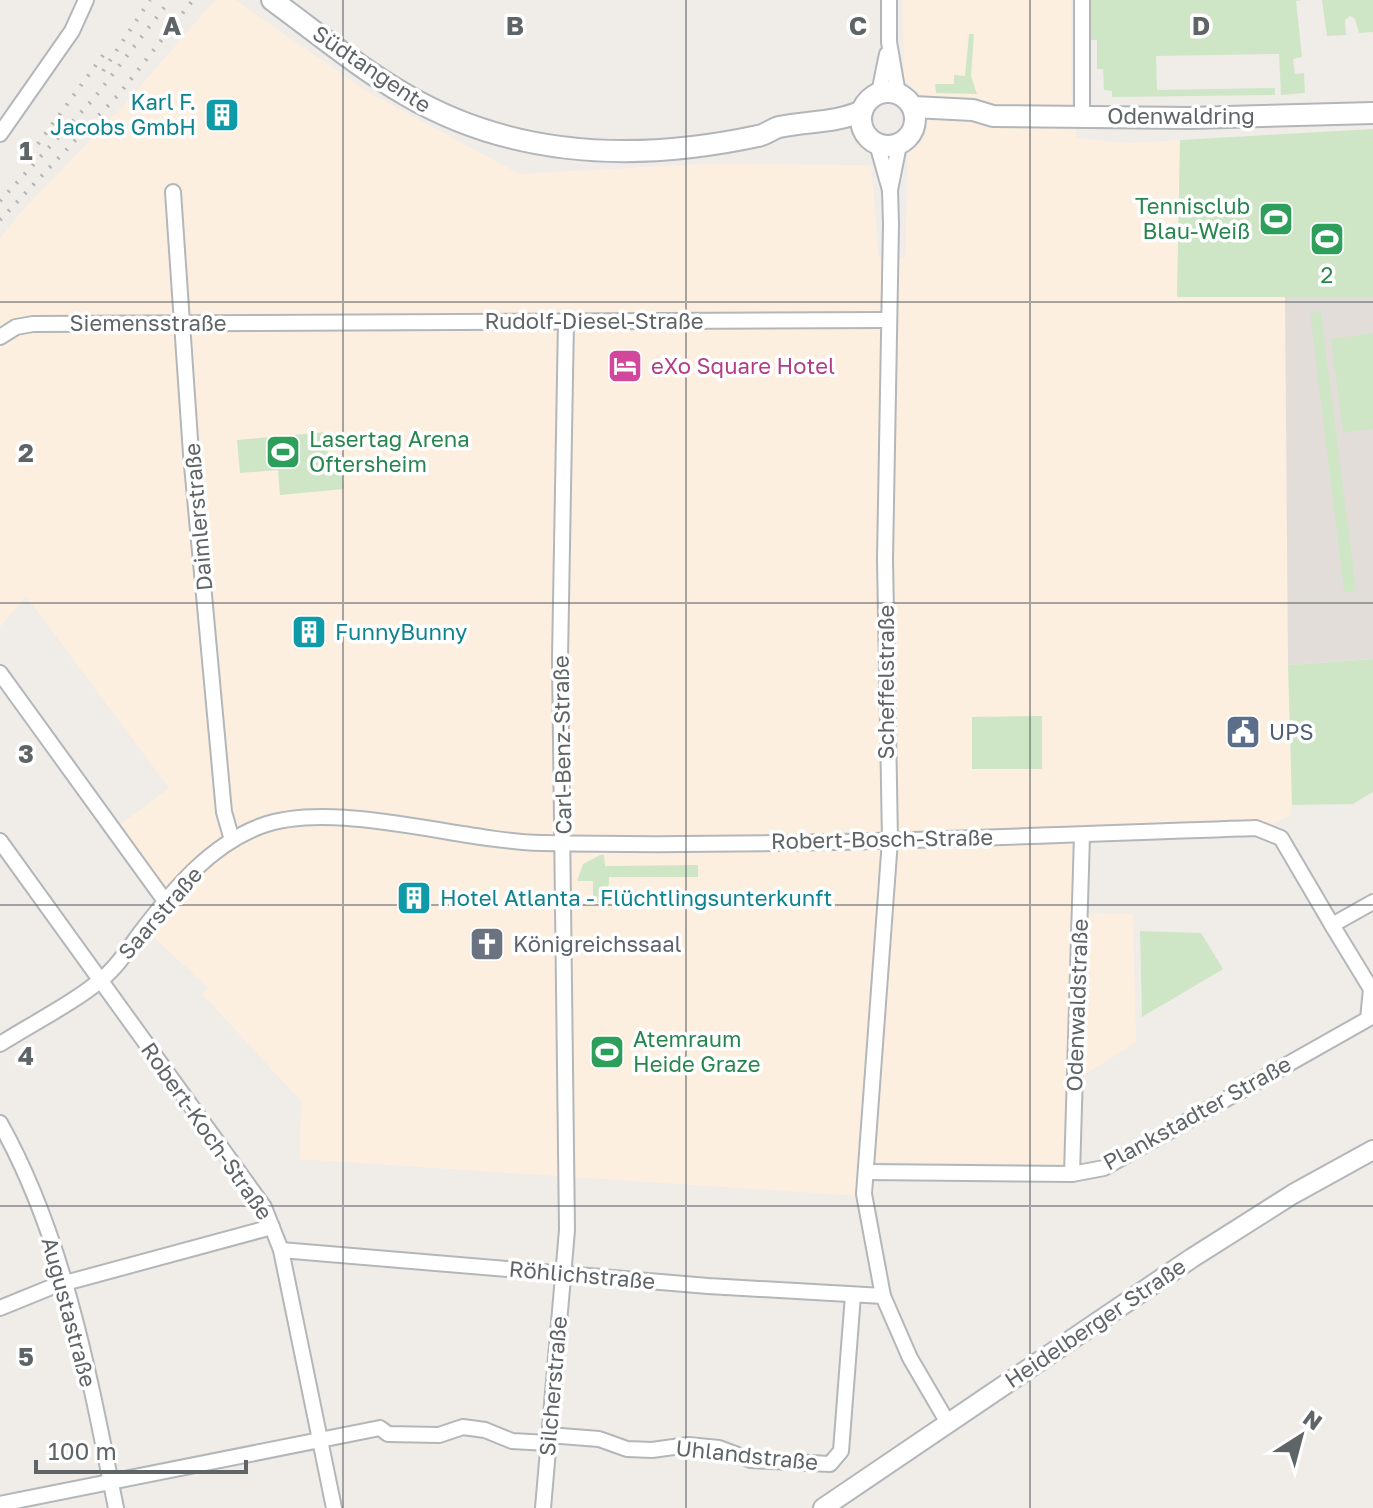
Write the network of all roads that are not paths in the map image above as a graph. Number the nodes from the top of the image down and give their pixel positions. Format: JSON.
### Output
{"nodes":[{"id":1,"x":86,"y":0,"type":"edge"},
{"id":2,"x":272,"y":0,"type":"edge"},
{"id":3,"x":889,"y":0,"type":"edge"},
{"id":4,"x":1082,"y":0,"type":"edge"},
{"id":5,"x":901,"y":105,"type":"junction"},
{"id":6,"x":1371,"y":110,"type":"edge"},
{"id":7,"x":1082,"y":115,"type":"junction"},
{"id":8,"x":868,"y":129,"type":"junction"},
{"id":9,"x":0,"y":134,"type":"edge"},
{"id":10,"x":899,"y":145,"type":"junction"},
{"id":11,"x":890,"y":190,"type":"junction"},
{"id":12,"x":173,"y":192,"type":"dead end"},
{"id":13,"x":888,"y":320,"type":"junction"},
{"id":14,"x":566,"y":321,"type":"junction"},
{"id":15,"x":300,"y":322,"type":"joint"},
{"id":16,"x":184,"y":324,"type":"junction"},
{"id":17,"x":0,"y":337,"type":"edge"},
{"id":18,"x":0,"y":673,"type":"edge"},
{"id":19,"x":381,"y":823,"type":"joint"},
{"id":20,"x":1082,"y":835,"type":"junction"},
{"id":21,"x":232,"y":840,"type":"junction"},
{"id":22,"x":890,"y":840,"type":"junction"},
{"id":23,"x":0,"y":841,"type":"edge"},
{"id":24,"x":563,"y":843,"type":"junction"},
{"id":25,"x":165,"y":901,"type":"junction"},
{"id":26,"x":1373,"y":902,"type":"edge"},
{"id":27,"x":1332,"y":925,"type":"junction"},
{"id":28,"x":101,"y":980,"type":"junction"},
{"id":29,"x":0,"y":1044,"type":"edge"},
{"id":30,"x":0,"y":1123,"type":"edge"},
{"id":31,"x":1373,"y":1150,"type":"edge"},
{"id":32,"x":566,"y":1169,"type":"joint"},
{"id":33,"x":866,"y":1172,"type":"junction"},
{"id":34,"x":1072,"y":1174,"type":"junction"},
{"id":35,"x":272,"y":1227,"type":"junction"},
{"id":36,"x":281,"y":1250,"type":"junction"},
{"id":37,"x":563,"y":1273,"type":"junction"},
{"id":38,"x":64,"y":1283,"type":"junction"},
{"id":39,"x":853,"y":1295,"type":"junction"},
{"id":40,"x":883,"y":1296,"type":"junction"},
{"id":41,"x":0,"y":1308,"type":"edge"},
{"id":42,"x":950,"y":1416,"type":"junction"},
{"id":43,"x":321,"y":1439,"type":"junction"},
{"id":44,"x":548,"y":1439,"type":"junction"},
{"id":45,"x":111,"y":1482,"type":"junction"},
{"id":46,"x":844,"y":1501,"type":"edge"},
{"id":47,"x":0,"y":1504,"type":"edge"},
{"id":48,"x":116,"y":1508,"type":"edge"},
{"id":49,"x":334,"y":1508,"type":"edge"},
{"id":50,"x":543,"y":1508,"type":"edge"},
{"id":51,"x":823,"y":1508,"type":"edge"}],
"edges":[{"from":1,"to":9,"type":"street"},
{"from":2,"to":8,"type":"main road","name":"Südtangente"},
{"from":3,"to":5,"type":"street"},
{"from":4,"to":7,"type":"street"},
{"from":5,"to":7,"type":"main road","name":"Odenwaldring"},
{"from":5,"to":8,"type":"main road"},
{"from":5,"to":10,"type":"main road"},
{"from":6,"to":7,"type":"main road","name":"Odenwaldring"},
{"from":8,"to":10,"type":"main road"},
{"from":8,"to":11,"type":"street","name":"Scheffelstraße"},
{"from":10,"to":11,"type":"street","name":"Scheffelstraße"},
{"from":11,"to":13,"type":"street","name":"Scheffelstraße"},
{"from":12,"to":16,"type":"street","name":"Daimlerstraße"},
{"from":13,"to":14,"type":"street","name":"Rudolf-Diesel-Straße"},
{"from":13,"to":22,"type":"street","name":"Scheffelstraße"},
{"from":14,"to":15,"type":"street","name":"Rudolf-Diesel-Straße"},
{"from":14,"to":24,"type":"street","name":"Carl-Benz-Straße"},
{"from":15,"to":16,"type":"street","name":"Siemensstraße"},
{"from":16,"to":17,"type":"street","name":"Siemensstraße"},
{"from":16,"to":21,"type":"street","name":"Daimlerstraße"},
{"from":18,"to":25,"type":"street"},
{"from":19,"to":21,"type":"street","name":"Saarstraße"},
{"from":19,"to":24,"type":"street","name":"Robert-Bosch-Straße"},
{"from":20,"to":22,"type":"street","name":"Robert-Bosch-Straße"},
{"from":20,"to":27,"type":"street","name":"Robert-Bosch-Straße"},
{"from":20,"to":34,"type":"street","name":"Odenwaldstraße"},
{"from":21,"to":25,"type":"street","name":"Saarstraße"},
{"from":22,"to":24,"type":"street","name":"Robert-Bosch-Straße"},
{"from":22,"to":33,"type":"street","name":"Scheffelstraße"},
{"from":23,"to":28,"type":"street","name":"Robert-Koch-Straße"},
{"from":24,"to":32,"type":"street","name":"Carl-Benz-Straße"},
{"from":25,"to":28,"type":"street","name":"Saarstraße"},
{"from":26,"to":27,"type":"street"},
{"from":27,"to":34,"type":"street","name":"Plankstadter Straße"},
{"from":28,"to":29,"type":"street","name":"Saarstraße"},
{"from":28,"to":35,"type":"street","name":"Robert-Koch-Straße"},
{"from":30,"to":38,"type":"street","name":"Augustastraße"},
{"from":31,"to":42,"type":"street","name":"Heidelberger Straße"},
{"from":32,"to":37,"type":"street","name":"Silcherstraße"},
{"from":33,"to":34,"type":"street","name":"Plankstadter Straße"},
{"from":33,"to":40,"type":"street","name":"Scheffelstraße"},
{"from":35,"to":36,"type":"street","name":"Robert-Koch-Straße"},
{"from":35,"to":38,"type":"street"},
{"from":36,"to":37,"type":"street","name":"Röhlichstraße"},
{"from":36,"to":43,"type":"street","name":"Robert-Koch-Straße"},
{"from":37,"to":39,"type":"street","name":"Röhlichstraße"},
{"from":37,"to":44,"type":"street","name":"Silcherstraße"},
{"from":38,"to":41,"type":"street"},
{"from":38,"to":45,"type":"street","name":"Augustastraße"},
{"from":39,"to":40,"type":"street","name":"Röhlichstraße"},
{"from":39,"to":44,"type":"street","name":"Uhlandstraße"},
{"from":40,"to":42,"type":"street","name":"Scheffelstraße"},
{"from":42,"to":46,"type":"street","name":"Heidelberger Straße"},
{"from":43,"to":44,"type":"street","name":"Uhlandstraße"},
{"from":43,"to":45,"type":"street","name":"Uhlandstraße"},
{"from":43,"to":49,"type":"street","name":"Robert-Koch-Straße"},
{"from":44,"to":50,"type":"street","name":"Silcherstraße"},
{"from":45,"to":47,"type":"street","name":"Uhlandstraße"},
{"from":45,"to":48,"type":"street","name":"Augustastraße"},
{"from":46,"to":51,"type":"street","name":"Heidelberger Straße"}]}
